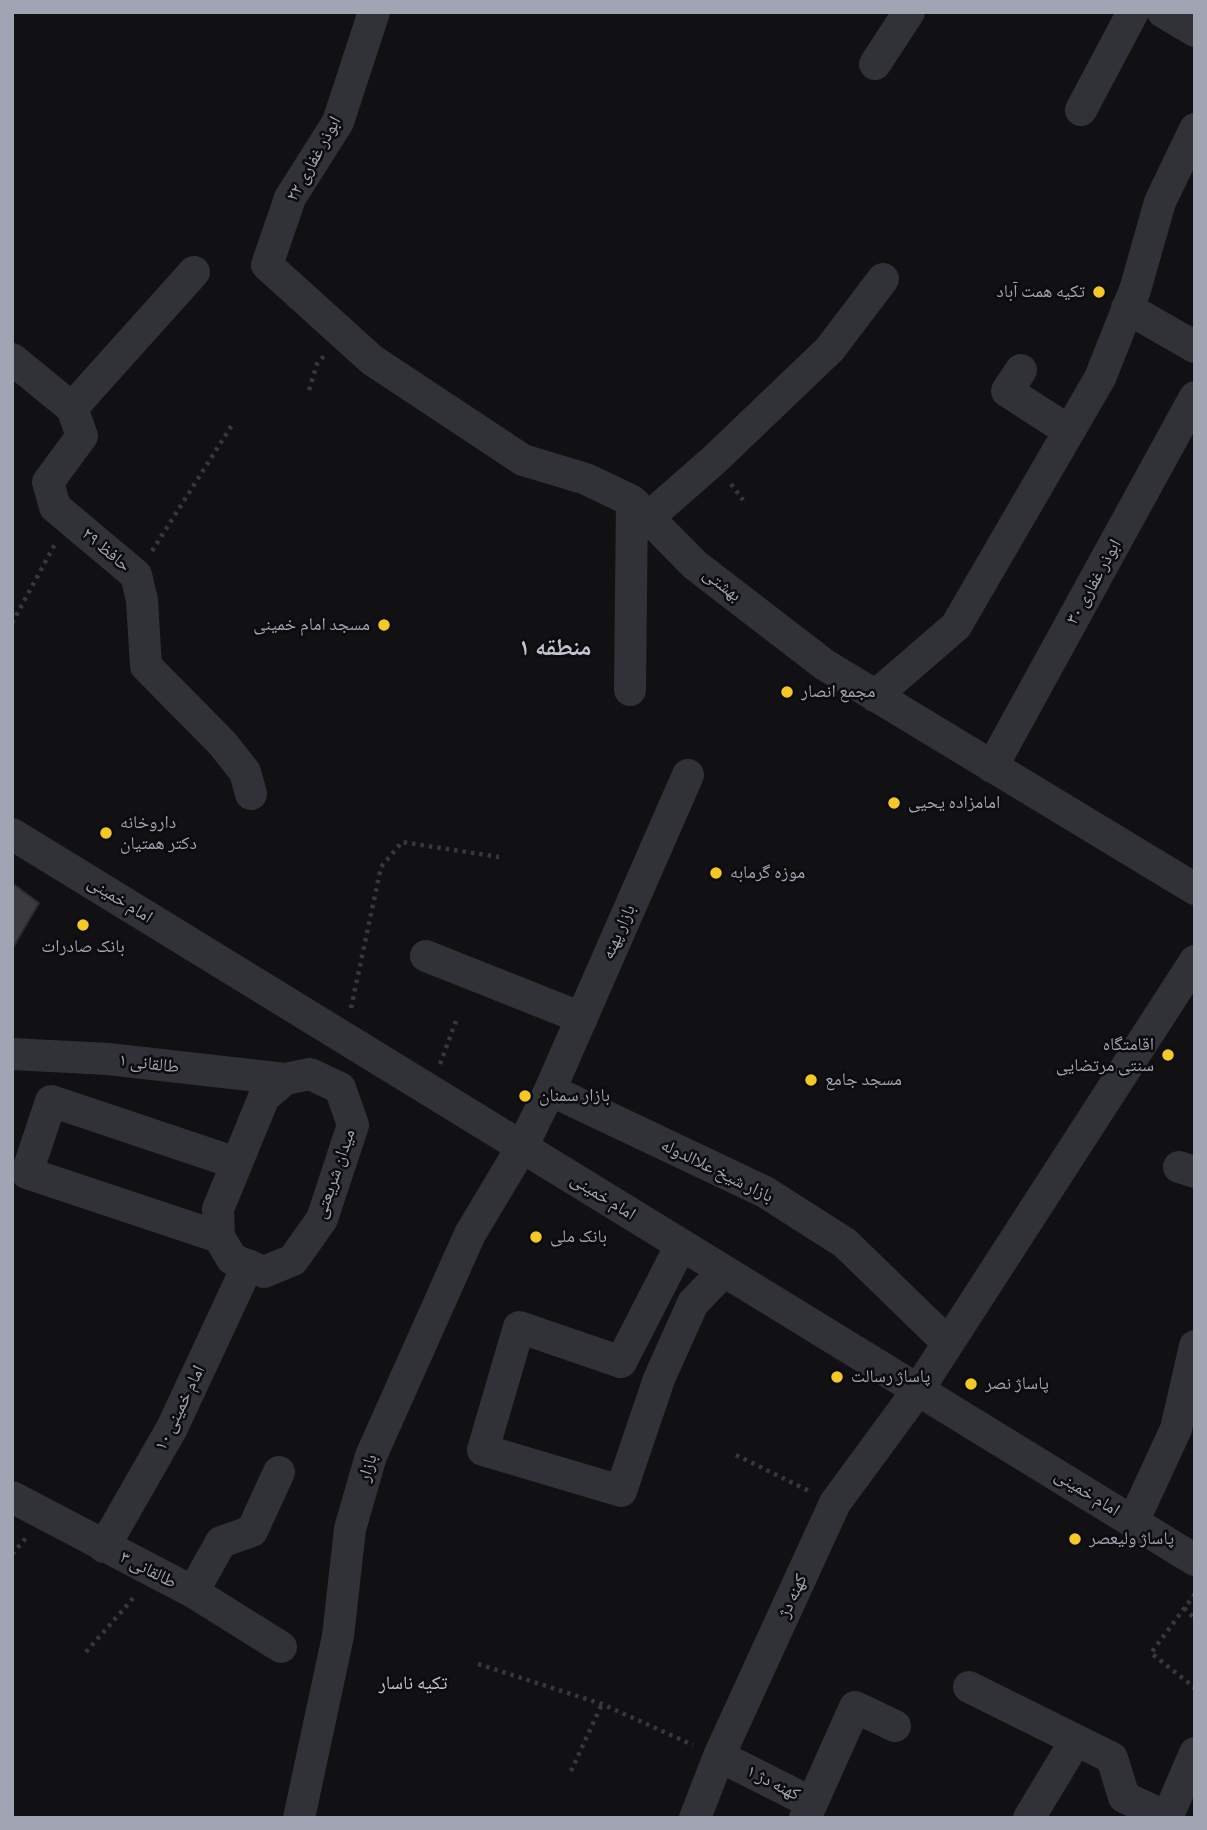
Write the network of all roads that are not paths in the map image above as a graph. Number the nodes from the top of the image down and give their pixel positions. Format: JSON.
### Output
{"nodes":[{"id":1,"x":374,"y":12,"type":"edge"},
{"id":2,"x":908,"y":12,"type":"edge"},
{"id":3,"x":1133,"y":12,"type":"edge"},
{"id":4,"x":1163,"y":12,"type":"edge"},
{"id":5,"x":1195,"y":31,"type":"edge"},
{"id":6,"x":875,"y":64,"type":"dead end"},
{"id":7,"x":1081,"y":110,"type":"dead end"},
{"id":8,"x":1195,"y":129,"type":"edge"},
{"id":9,"x":267,"y":265,"type":"joint"},
{"id":10,"x":194,"y":272,"type":"dead end"},
{"id":11,"x":883,"y":279,"type":"dead end"},
{"id":12,"x":1128,"y":308,"type":"junction"},
{"id":13,"x":1195,"y":347,"type":"edge"},
{"id":14,"x":12,"y":359,"type":"edge"},
{"id":15,"x":1021,"y":370,"type":"dead end"},
{"id":16,"x":1195,"y":397,"type":"edge"},
{"id":17,"x":72,"y":408,"type":"junction"},
{"id":18,"x":1069,"y":431,"type":"junction"},
{"id":19,"x":641,"y":509,"type":"junction"},
{"id":20,"x":630,"y":690,"type":"dead end"},
{"id":21,"x":875,"y":696,"type":"junction"},
{"id":22,"x":992,"y":767,"type":"junction"},
{"id":23,"x":688,"y":775,"type":"dead end"},
{"id":24,"x":251,"y":794,"type":"dead end"},
{"id":25,"x":12,"y":834,"type":"edge"},
{"id":26,"x":1195,"y":888,"type":"edge"},
{"id":27,"x":426,"y":956,"type":"dead end"},
{"id":28,"x":1195,"y":961,"type":"edge"},
{"id":29,"x":582,"y":1018,"type":"junction"},
{"id":30,"x":12,"y":1054,"type":"edge"},
{"id":31,"x":285,"y":1079,"type":"junction"},
{"id":32,"x":550,"y":1090,"type":"junction"},
{"id":33,"x":522,"y":1147,"type":"junction"},
{"id":34,"x":236,"y":1163,"type":"junction"},
{"id":35,"x":219,"y":1237,"type":"junction"},
{"id":36,"x":681,"y":1245,"type":"junction"},
{"id":37,"x":248,"y":1265,"type":"junction"},
{"id":38,"x":724,"y":1271,"type":"junction"},
{"id":39,"x":948,"y":1343,"type":"junction"},
{"id":40,"x":1195,"y":1346,"type":"edge"},
{"id":41,"x":918,"y":1390,"type":"junction"},
{"id":42,"x":279,"y":1472,"type":"dead end"},
{"id":43,"x":12,"y":1497,"type":"edge"},
{"id":44,"x":1133,"y":1522,"type":"junction"},
{"id":45,"x":104,"y":1547,"type":"junction"},
{"id":46,"x":1195,"y":1560,"type":"edge"},
{"id":47,"x":192,"y":1592,"type":"junction"},
{"id":48,"x":281,"y":1647,"type":"dead end"},
{"id":49,"x":969,"y":1687,"type":"dead end"},
{"id":50,"x":895,"y":1726,"type":"dead end"},
{"id":51,"x":1076,"y":1740,"type":"junction"},
{"id":52,"x":1195,"y":1753,"type":"edge"},
{"id":53,"x":719,"y":1756,"type":"junction"},
{"id":54,"x":808,"y":1810,"type":"edge"},
{"id":55,"x":299,"y":1818,"type":"edge"},
{"id":56,"x":695,"y":1818,"type":"edge"},
{"id":57,"x":1029,"y":1818,"type":"edge"},
{"id":58,"x":1167,"y":1818,"type":"edge"}],
"edges":[{"from":1,"to":9,"type":"street","name":"ابوذر غفاری ۲۲"},
{"from":2,"to":6,"type":"street"},
{"from":3,"to":7,"type":"street"},
{"from":4,"to":5,"type":"street"},
{"from":8,"to":12,"type":"street"},
{"from":9,"to":19,"type":"street","name":"بهشتی"},
{"from":10,"to":17,"type":"street"},
{"from":11,"to":19,"type":"street"},
{"from":12,"to":13,"type":"street"},
{"from":12,"to":18,"type":"street"},
{"from":14,"to":17,"type":"street"},
{"from":15,"to":18,"type":"street"},
{"from":16,"to":22,"type":"street","name":"ابوذر غفاری ۳۰"},
{"from":17,"to":24,"type":"street","name":"حافظ ۲۹"},
{"from":18,"to":21,"type":"street"},
{"from":19,"to":20,"type":"street"},
{"from":19,"to":21,"type":"street","name":"بهشتی"},
{"from":21,"to":22,"type":"street","name":"بهشتی"},
{"from":22,"to":26,"type":"street","name":"بهشتی"},
{"from":23,"to":29,"type":"street","name":"بازار پهنه"},
{"from":25,"to":33,"type":"street","name":"امام خمینی"},
{"from":27,"to":29,"type":"street"},
{"from":28,"to":39,"type":"street","name":"کهنه دژ"},
{"from":29,"to":32,"type":"street","name":"بازار پهنه"},
{"from":30,"to":31,"type":"street","name":"طالقانی ۱"},
{"from":31,"to":34,"type":"street"},
{"from":31,"to":37,"type":"street","name":"میدان شریعتی"},
{"from":32,"to":33,"type":"street"},
{"from":32,"to":39,"type":"street","name":"بازار شیخ علاالدوله"},
{"from":33,"to":36,"type":"street","name":"امام خمینی"},
{"from":33,"to":55,"type":"street","name":"بازار"},
{"from":34,"to":35,"type":"street"},
{"from":34,"to":35,"type":"street"},
{"from":35,"to":37,"type":"street"},
{"from":36,"to":38,"type":"street","name":"امام خمینی"},
{"from":36,"to":38,"type":"street"},
{"from":37,"to":45,"type":"street","name":"امام خمینی ۱۰"},
{"from":38,"to":41,"type":"street","name":"امام خمینی"},
{"from":39,"to":41,"type":"street","name":"کهنه دژ"},
{"from":40,"to":44,"type":"street"},
{"from":41,"to":44,"type":"street","name":"امام خمینی"},
{"from":41,"to":53,"type":"street","name":"کهنه دژ"},
{"from":42,"to":47,"type":"street"},
{"from":43,"to":45,"type":"street","name":"طالقانی ۳"},
{"from":44,"to":46,"type":"street","name":"امام خمینی"},
{"from":45,"to":47,"type":"street","name":"طالقانی ۳"},
{"from":47,"to":48,"type":"street","name":"طالقانی ۳"},
{"from":49,"to":51,"type":"street"},
{"from":50,"to":54,"type":"street"},
{"from":51,"to":57,"type":"street"},
{"from":51,"to":58,"type":"street"},
{"from":52,"to":58,"type":"street"},
{"from":53,"to":54,"type":"street","name":"کهنه دژ ۱"},
{"from":53,"to":56,"type":"street","name":"کهنه دژ"}]}
